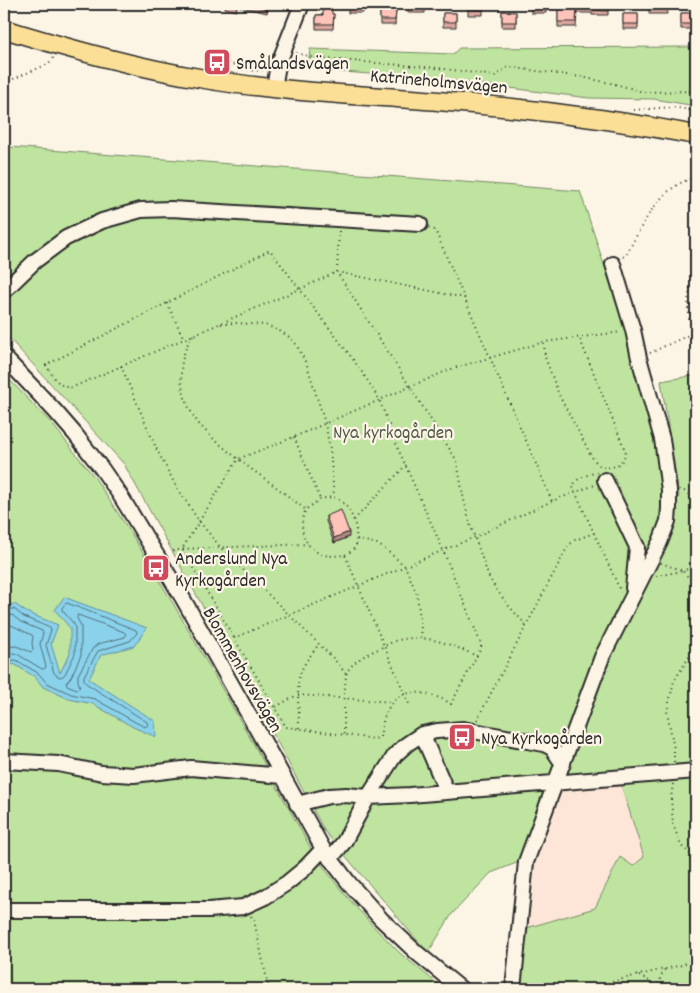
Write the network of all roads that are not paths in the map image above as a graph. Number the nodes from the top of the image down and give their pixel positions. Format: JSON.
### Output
{"nodes":[{"id":1,"x":302,"y":4,"type":"edge"},
{"id":2,"x":4,"y":18,"type":"edge"},
{"id":3,"x":4,"y":29,"type":"edge"},
{"id":4,"x":273,"y":77,"type":"junction"},
{"id":5,"x":696,"y":124,"type":"edge"},
{"id":6,"x":696,"y":135,"type":"edge"},
{"id":7,"x":420,"y":224,"type":"road end"},
{"id":8,"x":613,"y":264,"type":"road end"},
{"id":9,"x":4,"y":291,"type":"edge"},
{"id":10,"x":4,"y":357,"type":"edge"},
{"id":11,"x":606,"y":474,"type":"road end"},
{"id":12,"x":630,"y":601,"type":"junction"},
{"id":13,"x":422,"y":734,"type":"junction"},
{"id":14,"x":4,"y":761,"type":"edge"},
{"id":15,"x":563,"y":764,"type":"junction"},
{"id":16,"x":696,"y":771,"type":"edge"},
{"id":17,"x":283,"y":776,"type":"junction"},
{"id":18,"x":555,"y":783,"type":"junction"},
{"id":19,"x":447,"y":792,"type":"junction"},
{"id":20,"x":368,"y":797,"type":"junction"},
{"id":21,"x":298,"y":804,"type":"junction"},
{"id":22,"x":326,"y":854,"type":"junction"},
{"id":23,"x":4,"y":910,"type":"edge"},
{"id":24,"x":461,"y":989,"type":"edge"},
{"id":25,"x":513,"y":989,"type":"edge"}],
"edges":[{"from":1,"to":4,"type":"street"},
{"from":2,"to":4,"type":"main road","name":"Katrineholmsvägen"},
{"from":3,"to":4,"type":"main road","name":"Katrineholmsvägen"},
{"from":4,"to":5,"type":"main road","name":"Katrineholmsvägen"},
{"from":4,"to":6,"type":"main road","name":"Katrineholmsvägen"},
{"from":7,"to":9,"type":"street"},
{"from":8,"to":12,"type":"street"},
{"from":10,"to":17,"type":"street","name":"Blommenhovsvägen"},
{"from":11,"to":12,"type":"street"},
{"from":12,"to":15,"type":"street"},
{"from":13,"to":15,"type":"street"},
{"from":13,"to":19,"type":"street"},
{"from":13,"to":20,"type":"street"},
{"from":14,"to":17,"type":"street"},
{"from":15,"to":18,"type":"street"},
{"from":16,"to":18,"type":"street"},
{"from":17,"to":21,"type":"street","name":"Blommenhovsvägen"},
{"from":18,"to":19,"type":"street"},
{"from":18,"to":25,"type":"street"},
{"from":19,"to":20,"type":"street"},
{"from":20,"to":21,"type":"street"},
{"from":20,"to":22,"type":"street"},
{"from":21,"to":22,"type":"street","name":"Blommenhovsvägen"},
{"from":22,"to":23,"type":"street"},
{"from":22,"to":24,"type":"street","name":"Blommenhovsvägen"}]}
